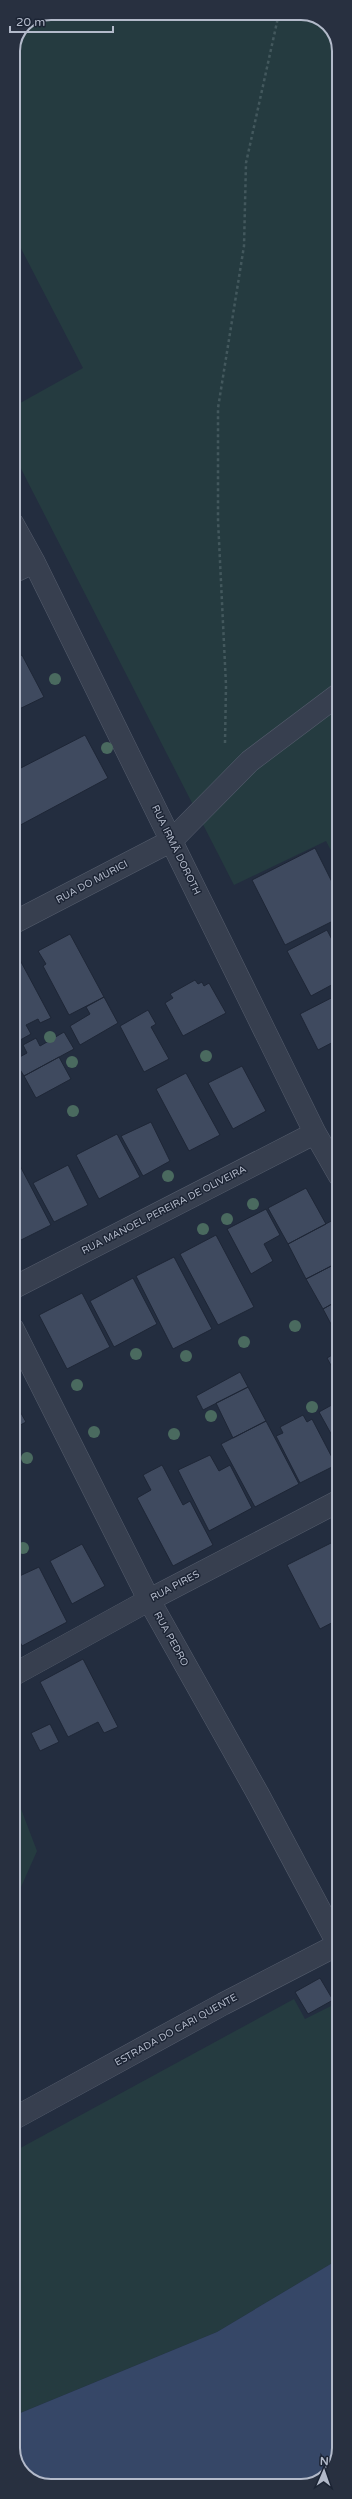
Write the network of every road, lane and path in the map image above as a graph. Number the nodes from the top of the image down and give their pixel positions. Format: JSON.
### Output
{"nodes":[{"id":1,"x":277,"y":20,"type":"edge"},
{"id":2,"x":20,"y":537,"type":"edge"},
{"id":3,"x":34,"y":562,"type":"junction"},
{"id":4,"x":20,"y":569,"type":"edge"},
{"id":5,"x":332,"y":699,"type":"edge"},
{"id":6,"x":225,"y":787,"type":"junction"},
{"id":7,"x":171,"y":840,"type":"junction"},
{"id":8,"x":20,"y":919,"type":"edge"},
{"id":9,"x":315,"y":1133,"type":"junction"},
{"id":10,"x":332,"y":1163,"type":"edge"},
{"id":11,"x":20,"y":1284,"type":"edge"},
{"id":12,"x":20,"y":1343,"type":"edge"},
{"id":13,"x":332,"y":1505,"type":"edge"},
{"id":14,"x":149,"y":1600,"type":"junction"},
{"id":15,"x":20,"y":1671,"type":"edge"},
{"id":16,"x":332,"y":1933,"type":"edge"},
{"id":17,"x":332,"y":1947,"type":"edge"},
{"id":18,"x":20,"y":2115,"type":"edge"}],
"edges":[{"from":1,"to":6,"type":"path"},
{"from":2,"to":3,"type":"street","name":"RUA IRMÃ DOROTH"},
{"from":3,"to":4,"type":"street"},
{"from":3,"to":7,"type":"street","name":"RUA IRMÃ DOROTH"},
{"from":5,"to":6,"type":"street","name":"RUA DO MURICI"},
{"from":6,"to":7,"type":"street","name":"RUA DO MURICI"},
{"from":7,"to":8,"type":"street","name":"RUA DO MURICI"},
{"from":7,"to":9,"type":"street","name":"RUA IRMÃ DOROTH"},
{"from":9,"to":10,"type":"street","name":"RUA IRMÃ DOROTH"},
{"from":9,"to":11,"type":"street","name":"RUA MANOEL PEREIRA DE OLIVEIRA"},
{"from":12,"to":14,"type":"street","name":"RUA PEDRO"},
{"from":13,"to":14,"type":"street","name":"RUA PIRES"},
{"from":14,"to":15,"type":"street","name":"RUA PIRES"},
{"from":14,"to":16,"type":"street","name":"RUA PEDRO"},
{"from":17,"to":18,"type":"street","name":"ESTRADA DO CARI QUENTE"}]}
